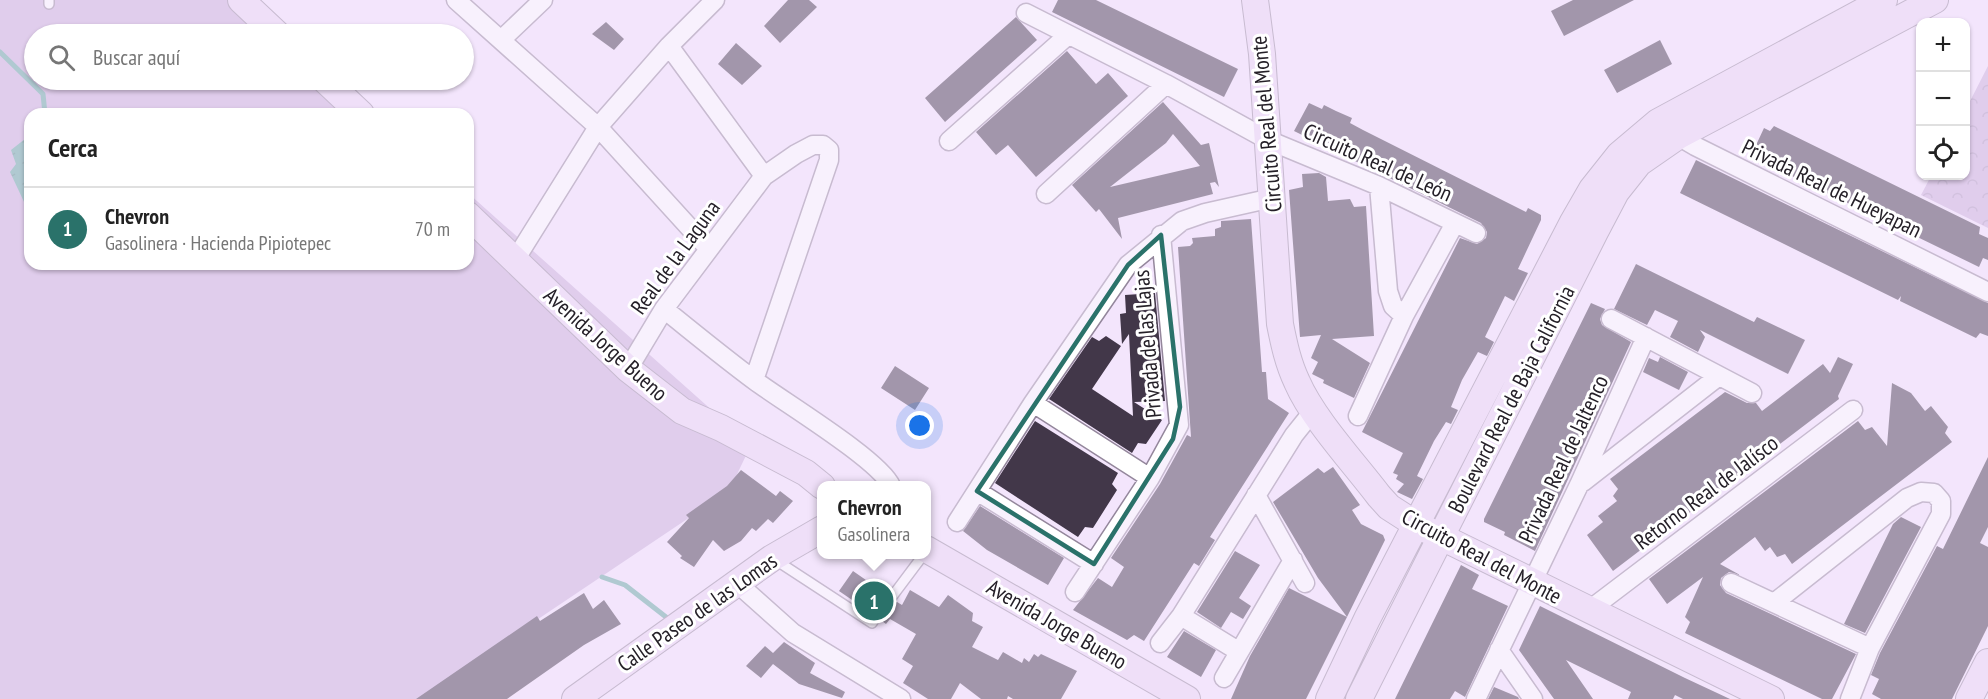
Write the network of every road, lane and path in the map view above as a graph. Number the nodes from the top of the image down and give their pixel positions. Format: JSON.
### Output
{"nodes":[{"id":1,"x":456,"y":0,"type":"edge"},
{"id":2,"x":543,"y":0,"type":"edge"},
{"id":3,"x":715,"y":0,"type":"edge"},
{"id":4,"x":1255,"y":0,"type":"edge"},
{"id":5,"x":1884,"y":0,"type":"edge"},
{"id":6,"x":1935,"y":0,"type":"edge"},
{"id":7,"x":250,"y":2,"type":"edge"},
{"id":8,"x":1026,"y":13,"type":"dead end"},
{"id":9,"x":269,"y":24,"type":"edge"},
{"id":10,"x":1067,"y":36,"type":"junction"},
{"id":11,"x":501,"y":40,"type":"junction"},
{"id":12,"x":669,"y":46,"type":"junction"},
{"id":13,"x":1166,"y":84,"type":"junction"},
{"id":14,"x":336,"y":90,"type":"edge"},
{"id":15,"x":355,"y":108,"type":"edge"},
{"id":16,"x":598,"y":128,"type":"junction"},
{"id":17,"x":1668,"y":129,"type":"junction"},
{"id":18,"x":1268,"y":140,"type":"junction"},
{"id":19,"x":949,"y":141,"type":"dead end"},
{"id":20,"x":764,"y":176,"type":"junction"},
{"id":21,"x":1379,"y":186,"type":"junction"},
{"id":22,"x":1046,"y":194,"type":"dead end"},
{"id":23,"x":1272,"y":198,"type":"junction"},
{"id":24,"x":474,"y":221,"type":"edge"},
{"id":25,"x":1455,"y":223,"type":"junction"},
{"id":26,"x":1584,"y":227,"type":"junction"},
{"id":27,"x":1476,"y":233,"type":"dead end"},
{"id":28,"x":1161,"y":235,"type":"junction"},
{"id":29,"x":708,"y":248,"type":"junction"},
{"id":30,"x":515,"y":260,"type":"junction"},
{"id":31,"x":1988,"y":292,"type":"edge"},
{"id":32,"x":664,"y":309,"type":"junction"},
{"id":33,"x":1404,"y":316,"type":"junction"},
{"id":34,"x":1611,"y":319,"type":"dead end"},
{"id":35,"x":1646,"y":337,"type":"junction"},
{"id":36,"x":628,"y":369,"type":"junction"},
{"id":37,"x":1719,"y":376,"type":"junction"},
{"id":38,"x":754,"y":380,"type":"junction"},
{"id":39,"x":1752,"y":393,"type":"dead end"},
{"id":40,"x":1032,"y":403,"type":"junction"},
{"id":41,"x":1314,"y":410,"type":"junction"},
{"id":42,"x":1853,"y":410,"type":"dead end"},
{"id":43,"x":1358,"y":416,"type":"dead end"},
{"id":44,"x":1150,"y":478,"type":"junction"},
{"id":45,"x":889,"y":481,"type":"edge"},
{"id":46,"x":817,"y":482,"type":"edge"},
{"id":47,"x":1579,"y":485,"type":"junction"},
{"id":48,"x":977,"y":491,"type":"junction"},
{"id":49,"x":1256,"y":495,"type":"junction"},
{"id":50,"x":957,"y":522,"type":"dead end"},
{"id":51,"x":1417,"y":525,"type":"junction"},
{"id":52,"x":817,"y":532,"type":"edge"},
{"id":53,"x":1441,"y":538,"type":"junction"},
{"id":54,"x":931,"y":554,"type":"edge"},
{"id":55,"x":772,"y":558,"type":"junction"},
{"id":56,"x":920,"y":559,"type":"edge"},
{"id":57,"x":1293,"y":560,"type":"junction"},
{"id":58,"x":1094,"y":564,"type":"junction"},
{"id":59,"x":1305,"y":583,"type":"dead end"},
{"id":60,"x":1531,"y":583,"type":"junction"},
{"id":61,"x":1731,"y":583,"type":"dead end"},
{"id":62,"x":738,"y":584,"type":"junction"},
{"id":63,"x":1075,"y":592,"type":"dead end"},
{"id":64,"x":891,"y":598,"type":"dead end"},
{"id":65,"x":1774,"y":603,"type":"junction"},
{"id":66,"x":1588,"y":611,"type":"junction"},
{"id":67,"x":1181,"y":616,"type":"junction"},
{"id":68,"x":876,"y":617,"type":"dead end"},
{"id":69,"x":1367,"y":619,"type":"junction"},
{"id":70,"x":1392,"y":630,"type":"junction"},
{"id":71,"x":1160,"y":643,"type":"dead end"},
{"id":72,"x":1870,"y":648,"type":"junction"},
{"id":73,"x":1499,"y":650,"type":"junction"},
{"id":74,"x":1238,"y":651,"type":"junction"},
{"id":75,"x":1988,"y":662,"type":"edge"},
{"id":76,"x":1224,"y":678,"type":"dead end"},
{"id":77,"x":575,"y":699,"type":"edge"},
{"id":78,"x":901,"y":699,"type":"edge"},
{"id":79,"x":1187,"y":699,"type":"edge"},
{"id":80,"x":1329,"y":699,"type":"edge"},
{"id":81,"x":1359,"y":699,"type":"edge"},
{"id":82,"x":1476,"y":699,"type":"edge"},
{"id":83,"x":1533,"y":699,"type":"edge"},
{"id":84,"x":1771,"y":699,"type":"edge"},
{"id":85,"x":1850,"y":699,"type":"edge"},
{"id":86,"x":1969,"y":699,"type":"edge"}],
"edges":[{"from":1,"to":11,"type":"street"},
{"from":2,"to":11,"type":"street"},
{"from":3,"to":12,"type":"street"},
{"from":4,"to":18,"type":"street","name":"Circuito Real del Monte"},
{"from":5,"to":17,"type":"street","name":"Boulevard Real de Baja California"},
{"from":6,"to":17,"type":"street","name":"Boulevard Real de Baja California"},
{"from":7,"to":9,"type":"street"},
{"from":8,"to":10,"type":"street","name":"Circuito Real de León"},
{"from":10,"to":13,"type":"street","name":"Circuito Real de León"},
{"from":10,"to":19,"type":"street"},
{"from":11,"to":16,"type":"street"},
{"from":12,"to":16,"type":"street"},
{"from":12,"to":20,"type":"street"},
{"from":13,"to":18,"type":"street","name":"Circuito Real de León"},
{"from":13,"to":22,"type":"street"},
{"from":14,"to":15,"type":"street"},
{"from":16,"to":29,"type":"street"},
{"from":16,"to":30,"type":"street"},
{"from":17,"to":26,"type":"street","name":"Boulevard Real de Baja California"},
{"from":17,"to":31,"type":"street","name":"Privada Real de Hueyapan"},
{"from":18,"to":21,"type":"street","name":"Circuito Real de León"},
{"from":18,"to":23,"type":"street","name":"Circuito Real del Monte"},
{"from":20,"to":29,"type":"street","name":"Real de la Laguna"},
{"from":20,"to":38,"type":"street","name":"Real de la Laguna"},
{"from":21,"to":25,"type":"street","name":"Circuito Real de León"},
{"from":21,"to":33,"type":"street"},
{"from":23,"to":28,"type":"street","name":"Privada de las Lajas"},
{"from":23,"to":41,"type":"street","name":"Circuito Real del Monte"},
{"from":24,"to":30,"type":"street","name":"Avenida Jorge Bueno"},
{"from":25,"to":27,"type":"street","name":"Circuito Real de León"},
{"from":25,"to":33,"type":"street","name":"Circuito Real de León"},
{"from":26,"to":51,"type":"street","name":"Boulevard Real de Baja California"},
{"from":26,"to":53,"type":"street","name":"Boulevard Real de Baja California"},
{"from":28,"to":40,"type":"street","name":"Privada de las Lajas"},
{"from":28,"to":44,"type":"street","name":"Privada de las Lajas"},
{"from":29,"to":32,"type":"street","name":"Real de la Laguna"},
{"from":30,"to":36,"type":"street","name":"Avenida Jorge Bueno"},
{"from":32,"to":36,"type":"street","name":"Real de la Laguna"},
{"from":32,"to":38,"type":"street"},
{"from":33,"to":43,"type":"street","name":"Circuito Real de León"},
{"from":34,"to":35,"type":"street"},
{"from":35,"to":37,"type":"street"},
{"from":35,"to":47,"type":"street","name":"Privada Real de Jaltenco"},
{"from":36,"to":46,"type":"street","name":"Avenida Jorge Bueno"},
{"from":37,"to":39,"type":"street"},
{"from":37,"to":47,"type":"street"},
{"from":38,"to":45,"type":"street"},
{"from":40,"to":44,"type":"street"},
{"from":40,"to":48,"type":"street","name":"Privada de las Lajas"},
{"from":41,"to":49,"type":"street"},
{"from":41,"to":51,"type":"street","name":"Circuito Real del Monte"},
{"from":42,"to":66,"type":"street","name":"Retorno Real de Jalísco"},
{"from":44,"to":58,"type":"street","name":"Privada de las Lajas"},
{"from":47,"to":60,"type":"street","name":"Privada Real de Jaltenco"},
{"from":48,"to":50,"type":"street","name":"Privada de las Lajas"},
{"from":48,"to":58,"type":"street"},
{"from":49,"to":57,"type":"street"},
{"from":49,"to":67,"type":"street"},
{"from":51,"to":53,"type":"street","name":"Circuito Real del Monte"},
{"from":51,"to":69,"type":"street","name":"Boulevard Real de Baja California"},
{"from":52,"to":55,"type":"street","name":"Calle Paseo de las Lomas"},
{"from":53,"to":60,"type":"street","name":"Circuito Real del Monte"},
{"from":53,"to":70,"type":"street","name":"Boulevard Real de Baja California"},
{"from":54,"to":79,"type":"street","name":"Avenida Jorge Bueno"},
{"from":55,"to":62,"type":"street","name":"Calle Paseo de las Lomas"},
{"from":55,"to":68,"type":"lane"},
{"from":56,"to":64,"type":"lane"},
{"from":57,"to":59,"type":"street"},
{"from":57,"to":74,"type":"street"},
{"from":58,"to":63,"type":"street","name":"Privada de las Lajas"},
{"from":60,"to":66,"type":"street","name":"Circuito Real del Monte"},
{"from":60,"to":73,"type":"street","name":"Privada Real de Jaltenco"},
{"from":61,"to":65,"type":"street"},
{"from":62,"to":77,"type":"street","name":"Calle Paseo de las Lomas"},
{"from":62,"to":78,"type":"street"},
{"from":65,"to":72,"type":"street"},
{"from":65,"to":72,"type":"street"},
{"from":66,"to":84,"type":"street","name":"Circuito Real del Monte"},
{"from":67,"to":71,"type":"street"},
{"from":67,"to":74,"type":"street"},
{"from":69,"to":70,"type":"street"},
{"from":69,"to":80,"type":"street","name":"Boulevard Real de Baja California"},
{"from":70,"to":81,"type":"street","name":"Boulevard Real de Baja California"},
{"from":72,"to":85,"type":"street"},
{"from":73,"to":82,"type":"street","name":"Privada Real de Jaltenco"},
{"from":73,"to":83,"type":"street"},
{"from":74,"to":76,"type":"street"},
{"from":75,"to":86,"type":"street"}]}
